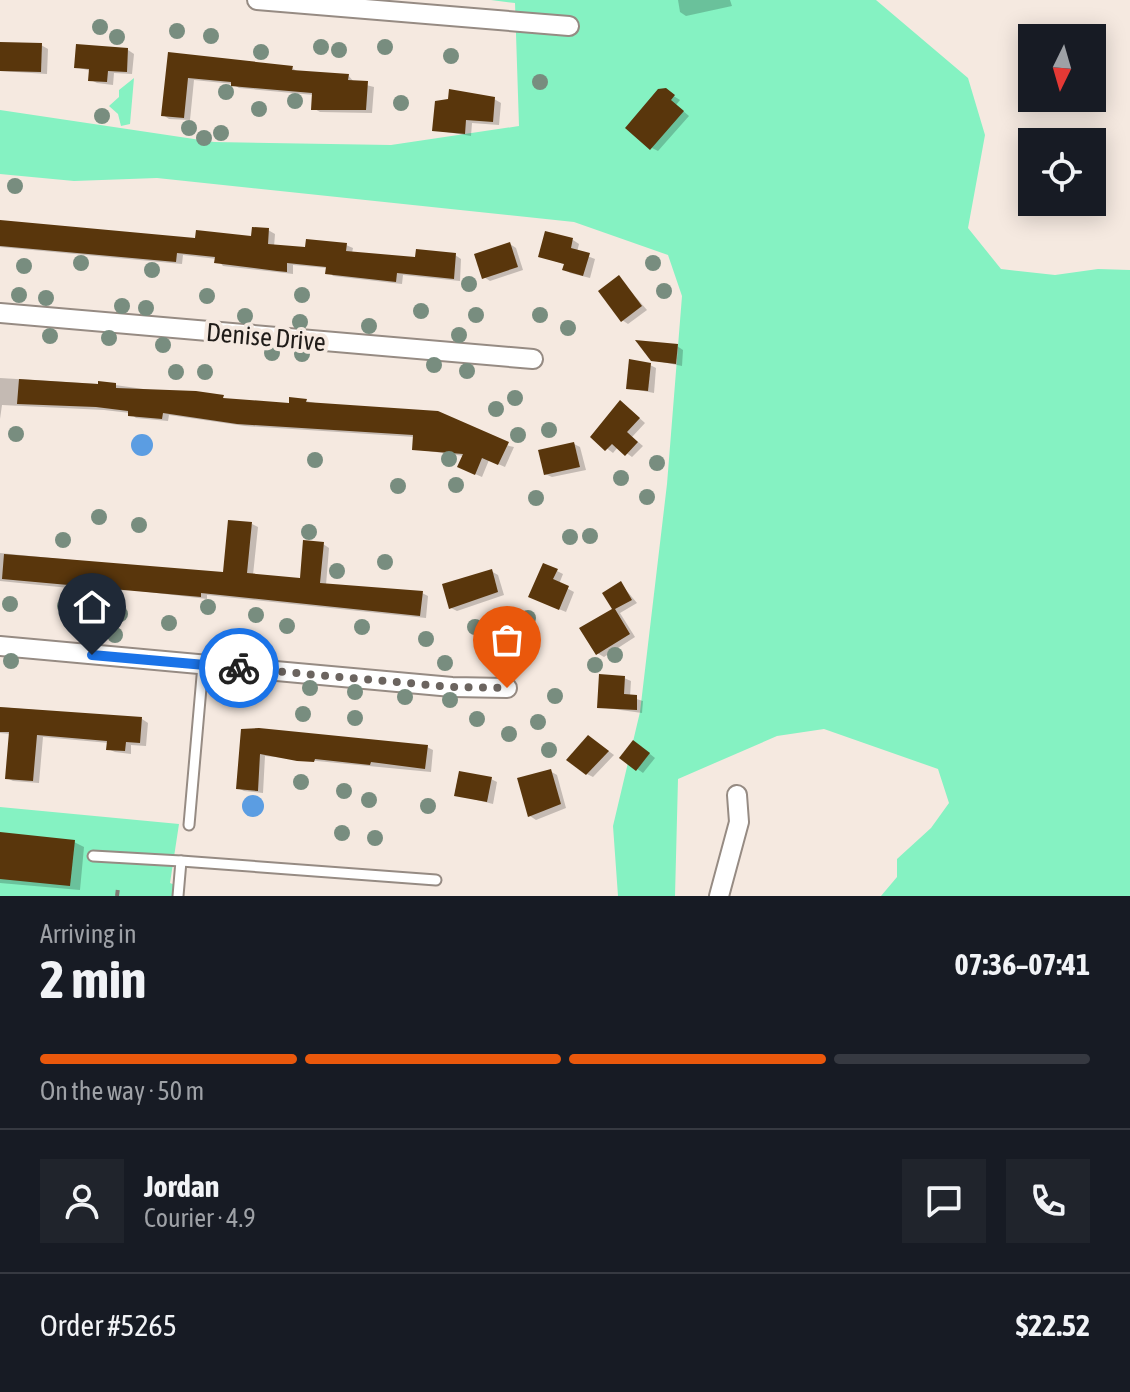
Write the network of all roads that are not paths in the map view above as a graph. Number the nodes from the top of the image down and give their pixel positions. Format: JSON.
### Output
{"nodes":[{"id":1,"x":257,"y":0,"type":"edge"},
{"id":2,"x":569,"y":26,"type":"dead end"},
{"id":3,"x":0,"y":313,"type":"edge"},
{"id":4,"x":533,"y":359,"type":"dead end"},
{"id":5,"x":0,"y":646,"type":"edge"},
{"id":6,"x":203,"y":665,"type":"junction"},
{"id":7,"x":507,"y":688,"type":"dead end"},
{"id":8,"x":737,"y":795,"type":"dead end"},
{"id":9,"x":189,"y":825,"type":"dead end"},
{"id":10,"x":93,"y":856,"type":"dead end"},
{"id":11,"x":181,"y":861,"type":"junction"},
{"id":12,"x":436,"y":880,"type":"dead end"},
{"id":13,"x":178,"y":896,"type":"edge"},
{"id":14,"x":719,"y":896,"type":"edge"}],
"edges":[{"from":1,"to":2,"type":"street"},
{"from":3,"to":4,"type":"street","name":"Denise Drive"},
{"from":5,"to":6,"type":"street"},
{"from":6,"to":7,"type":"street"},
{"from":6,"to":9,"type":"lane"},
{"from":8,"to":14,"type":"street"},
{"from":10,"to":11,"type":"lane"},
{"from":11,"to":12,"type":"lane"},
{"from":11,"to":13,"type":"lane"}]}
